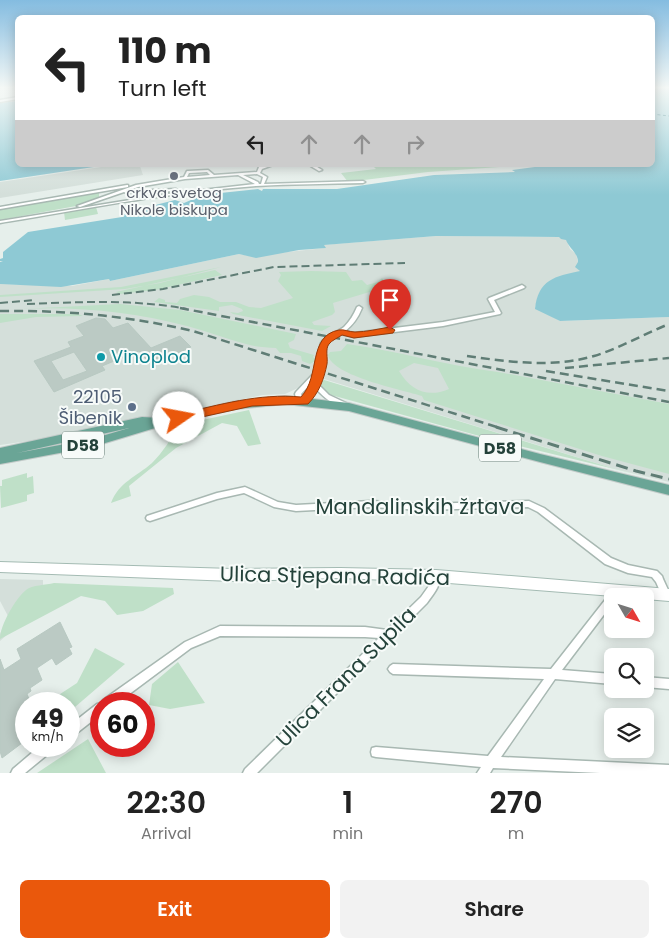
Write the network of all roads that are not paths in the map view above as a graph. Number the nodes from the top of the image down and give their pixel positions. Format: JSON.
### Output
{"nodes":[{"id":1,"x":264,"y":167,"type":"edge"},
{"id":2,"x":315,"y":167,"type":"edge"},
{"id":3,"x":320,"y":170,"type":"dead end"},
{"id":4,"x":258,"y":173,"type":"junction"},
{"id":5,"x":240,"y":175,"type":"junction"},
{"id":6,"x":363,"y":182,"type":"dead end"},
{"id":7,"x":260,"y":185,"type":"junction"},
{"id":8,"x":137,"y":186,"type":"junction"},
{"id":9,"x":121,"y":192,"type":"junction"},
{"id":10,"x":189,"y":192,"type":"junction"},
{"id":11,"x":0,"y":208,"type":"edge"},
{"id":12,"x":63,"y":211,"type":"junction"},
{"id":13,"x":0,"y":222,"type":"edge"},
{"id":14,"x":522,"y":286,"type":"dead end"},
{"id":15,"x":359,"y":308,"type":"dead end"},
{"id":16,"x":341,"y":332,"type":"junction"},
{"id":17,"x":318,"y":373,"type":"junction"},
{"id":18,"x":315,"y":384,"type":"junction"},
{"id":19,"x":302,"y":401,"type":"junction"},
{"id":20,"x":350,"y":407,"type":"junction"},
{"id":21,"x":164,"y":421,"type":"junction"},
{"id":22,"x":0,"y":452,"type":"edge"},
{"id":23,"x":0,"y":460,"type":"edge"},
{"id":24,"x":669,"y":490,"type":"edge"},
{"id":25,"x":150,"y":518,"type":"dead end"},
{"id":26,"x":0,"y":567,"type":"edge"},
{"id":27,"x":436,"y":576,"type":"junction"},
{"id":28,"x":604,"y":594,"type":"edge"},
{"id":29,"x":654,"y":595,"type":"edge"},
{"id":30,"x":668,"y":595,"type":"edge"},
{"id":31,"x":604,"y":608,"type":"edge"},
{"id":32,"x":388,"y":635,"type":"junction"},
{"id":33,"x":393,"y":669,"type":"dead end"},
{"id":34,"x":553,"y":674,"type":"junction"},
{"id":35,"x":604,"y":678,"type":"edge"},
{"id":36,"x":654,"y":683,"type":"edge"},
{"id":37,"x":669,"y":684,"type":"edge"},
{"id":38,"x":123,"y":692,"type":"edge"},
{"id":39,"x":376,"y":752,"type":"dead end"},
{"id":40,"x":36,"y":757,"type":"edge"},
{"id":41,"x":491,"y":762,"type":"junction"},
{"id":42,"x":669,"y":771,"type":"edge"},
{"id":43,"x":17,"y":773,"type":"edge"},
{"id":44,"x":249,"y":773,"type":"edge"},
{"id":45,"x":483,"y":773,"type":"edge"}],
"edges":[{"from":1,"to":4,"type":"street"},
{"from":2,"to":3,"type":"street"},
{"from":4,"to":5,"type":"street"},
{"from":4,"to":7,"type":"street"},
{"from":5,"to":7,"type":"street"},
{"from":5,"to":8,"type":"street"},
{"from":6,"to":7,"type":"street"},
{"from":7,"to":10,"type":"street"},
{"from":8,"to":9,"type":"street"},
{"from":8,"to":11,"type":"street"},
{"from":9,"to":10,"type":"street"},
{"from":9,"to":12,"type":"street"},
{"from":10,"to":12,"type":"street"},
{"from":12,"to":13,"type":"street"},
{"from":14,"to":16,"type":"street"},
{"from":15,"to":16,"type":"street"},
{"from":16,"to":17,"type":"street"},
{"from":17,"to":18,"type":"street"},
{"from":17,"to":19,"type":"street"},
{"from":18,"to":19,"type":"street"},
{"from":18,"to":20,"type":"street"},
{"from":19,"to":20,"type":"main road","number":"D58"},
{"from":19,"to":21,"type":"main road","number":"D58"},
{"from":20,"to":24,"type":"main road","number":"D58"},
{"from":21,"to":22,"type":"main road","number":"D58"},
{"from":21,"to":23,"type":"main road","number":"D58"},
{"from":25,"to":30,"type":"street","name":"Mandalinskih žrtava"},
{"from":26,"to":27,"type":"main road","name":"Ulica Stjepana Radića"},
{"from":27,"to":28,"type":"main road","name":"Ulica Stjepana Radića"},
{"from":27,"to":32,"type":"street","name":"Ulica Frana Supila"},
{"from":29,"to":30,"type":"main road","name":"Ulica Stjepana Radića"},
{"from":31,"to":34,"type":"street"},
{"from":32,"to":38,"type":"street"},
{"from":32,"to":44,"type":"street","name":"Ulica Frana Supila"},
{"from":33,"to":34,"type":"street"},
{"from":34,"to":35,"type":"street"},
{"from":34,"to":41,"type":"street"},
{"from":36,"to":37,"type":"street"},
{"from":39,"to":41,"type":"street"},
{"from":40,"to":43,"type":"street"},
{"from":41,"to":42,"type":"street"},
{"from":41,"to":45,"type":"street"}]}
